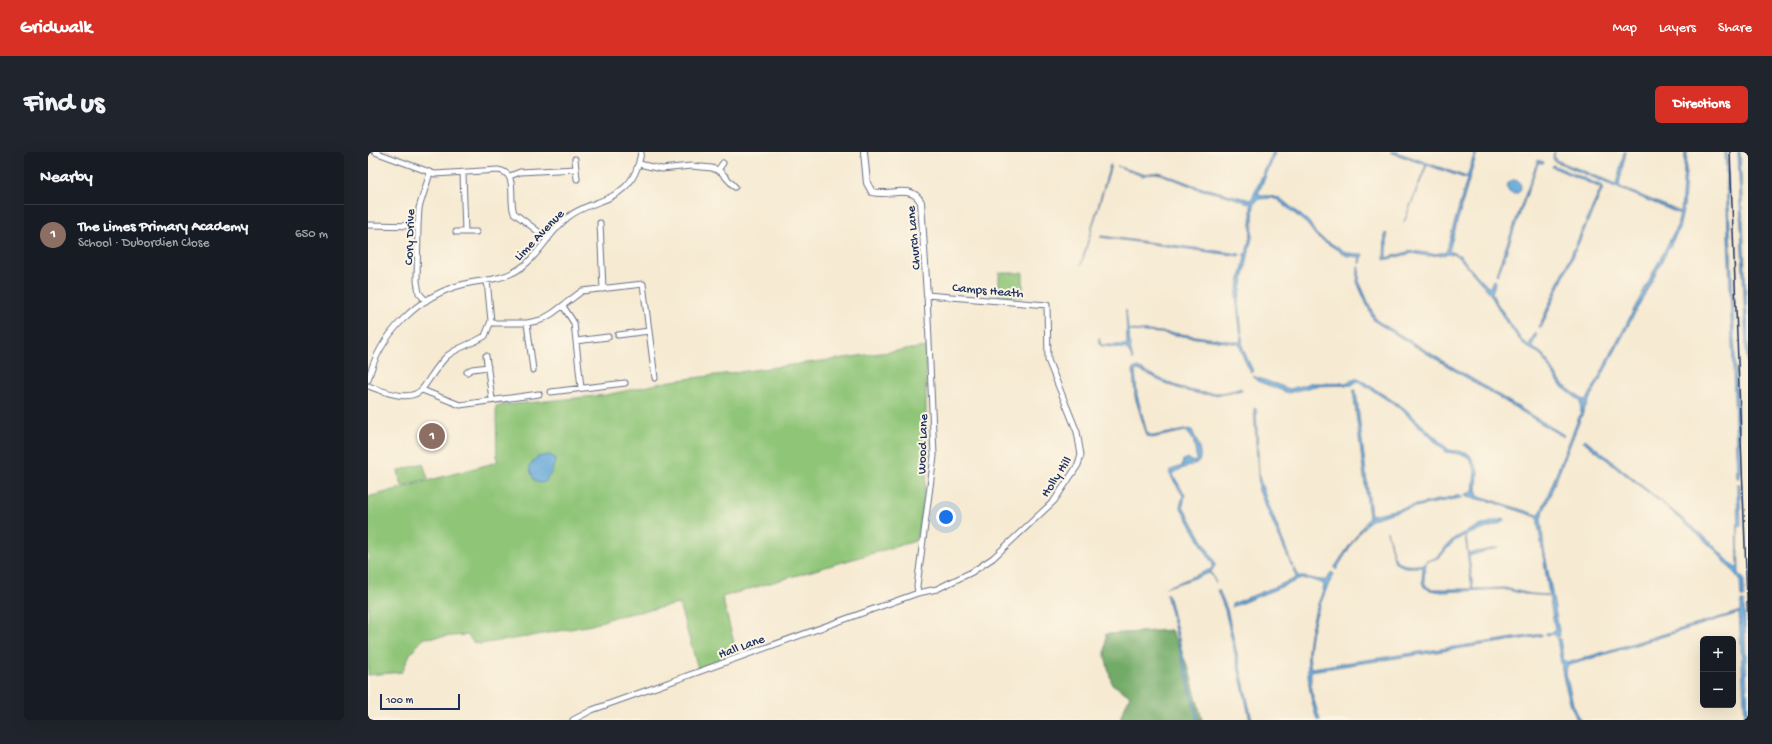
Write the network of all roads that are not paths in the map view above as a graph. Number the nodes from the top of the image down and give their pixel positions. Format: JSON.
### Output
{"nodes":[{"id":1,"x":375,"y":152,"type":"edge"},
{"id":2,"x":641,"y":152,"type":"edge"},
{"id":3,"x":864,"y":152,"type":"edge"},
{"id":4,"x":575,"y":159,"type":"dead end"},
{"id":5,"x":723,"y":162,"type":"dead end"},
{"id":6,"x":639,"y":164,"type":"junction"},
{"id":7,"x":576,"y":169,"type":"junction"},
{"id":8,"x":718,"y":170,"type":"junction"},
{"id":9,"x":430,"y":173,"type":"junction"},
{"id":10,"x":463,"y":173,"type":"junction"},
{"id":11,"x":510,"y":176,"type":"junction"},
{"id":12,"x":576,"y":179,"type":"dead end"},
{"id":13,"x":735,"y":187,"type":"dead end"},
{"id":14,"x":600,"y":223,"type":"dead end"},
{"id":15,"x":368,"y":225,"type":"edge"},
{"id":16,"x":418,"y":226,"type":"junction"},
{"id":17,"x":456,"y":232,"type":"dead end"},
{"id":18,"x":465,"y":232,"type":"junction"},
{"id":19,"x":476,"y":232,"type":"dead end"},
{"id":20,"x":548,"y":240,"type":"junction"},
{"id":21,"x":487,"y":280,"type":"junction"},
{"id":22,"x":603,"y":288,"type":"junction"},
{"id":23,"x":927,"y":295,"type":"junction"},
{"id":24,"x":426,"y":301,"type":"junction"},
{"id":25,"x":1048,"y":304,"type":"joint"},
{"id":26,"x":563,"y":306,"type":"junction"},
{"id":27,"x":491,"y":323,"type":"junction"},
{"id":28,"x":527,"y":323,"type":"junction"},
{"id":29,"x":649,"y":331,"type":"junction"},
{"id":30,"x":618,"y":335,"type":"dead end"},
{"id":31,"x":608,"y":337,"type":"dead end"},
{"id":32,"x":576,"y":341,"type":"junction"},
{"id":33,"x":486,"y":356,"type":"dead end"},
{"id":34,"x":488,"y":367,"type":"junction"},
{"id":35,"x":533,"y":370,"type":"dead end"},
{"id":36,"x":467,"y":372,"type":"dead end"},
{"id":37,"x":655,"y":378,"type":"dead end"},
{"id":38,"x":368,"y":380,"type":"edge"},
{"id":39,"x":625,"y":382,"type":"dead end"},
{"id":40,"x":368,"y":386,"type":"edge"},
{"id":41,"x":581,"y":388,"type":"junction"},
{"id":42,"x":422,"y":390,"type":"junction"},
{"id":43,"x":550,"y":392,"type":"dead end"},
{"id":44,"x":539,"y":394,"type":"dead end"},
{"id":45,"x":492,"y":399,"type":"junction"},
{"id":46,"x":918,"y":593,"type":"junction"},
{"id":47,"x":573,"y":720,"type":"edge"}],
"edges":[{"from":1,"to":9,"type":"street"},
{"from":2,"to":6,"type":"street","name":"Lime Avenue"},
{"from":3,"to":23,"type":"street","name":"Church Lane"},
{"from":4,"to":7,"type":"street"},
{"from":5,"to":8,"type":"street"},
{"from":6,"to":8,"type":"street"},
{"from":6,"to":20,"type":"street","name":"Lime Avenue"},
{"from":7,"to":11,"type":"street"},
{"from":7,"to":12,"type":"street"},
{"from":8,"to":13,"type":"street"},
{"from":9,"to":10,"type":"street"},
{"from":9,"to":16,"type":"street","name":"Cory Drive"},
{"from":10,"to":11,"type":"street"},
{"from":10,"to":18,"type":"street"},
{"from":11,"to":20,"type":"street"},
{"from":14,"to":22,"type":"street"},
{"from":15,"to":16,"type":"street"},
{"from":16,"to":24,"type":"street","name":"Cory Drive"},
{"from":17,"to":18,"type":"street"},
{"from":18,"to":19,"type":"street"},
{"from":20,"to":21,"type":"street","name":"Lime Avenue"},
{"from":21,"to":24,"type":"street","name":"Lime Avenue"},
{"from":21,"to":27,"type":"street"},
{"from":22,"to":26,"type":"street"},
{"from":22,"to":29,"type":"street"},
{"from":23,"to":25,"type":"street","name":"Camps Heath"},
{"from":23,"to":46,"type":"street","name":"Wood Lane"},
{"from":24,"to":38,"type":"street","name":"Lime Avenue"},
{"from":25,"to":46,"type":"street","name":"Holly Hill"},
{"from":26,"to":28,"type":"street"},
{"from":26,"to":32,"type":"street"},
{"from":27,"to":28,"type":"street"},
{"from":27,"to":42,"type":"street"},
{"from":28,"to":35,"type":"street"},
{"from":29,"to":30,"type":"street"},
{"from":29,"to":37,"type":"street"},
{"from":31,"to":32,"type":"street"},
{"from":32,"to":41,"type":"street"},
{"from":33,"to":34,"type":"street"},
{"from":34,"to":36,"type":"street"},
{"from":34,"to":45,"type":"street"},
{"from":39,"to":41,"type":"street"},
{"from":40,"to":42,"type":"street"},
{"from":41,"to":43,"type":"street"},
{"from":42,"to":45,"type":"street"},
{"from":44,"to":45,"type":"street"},
{"from":46,"to":47,"type":"street","name":"Hall Lane"}]}
